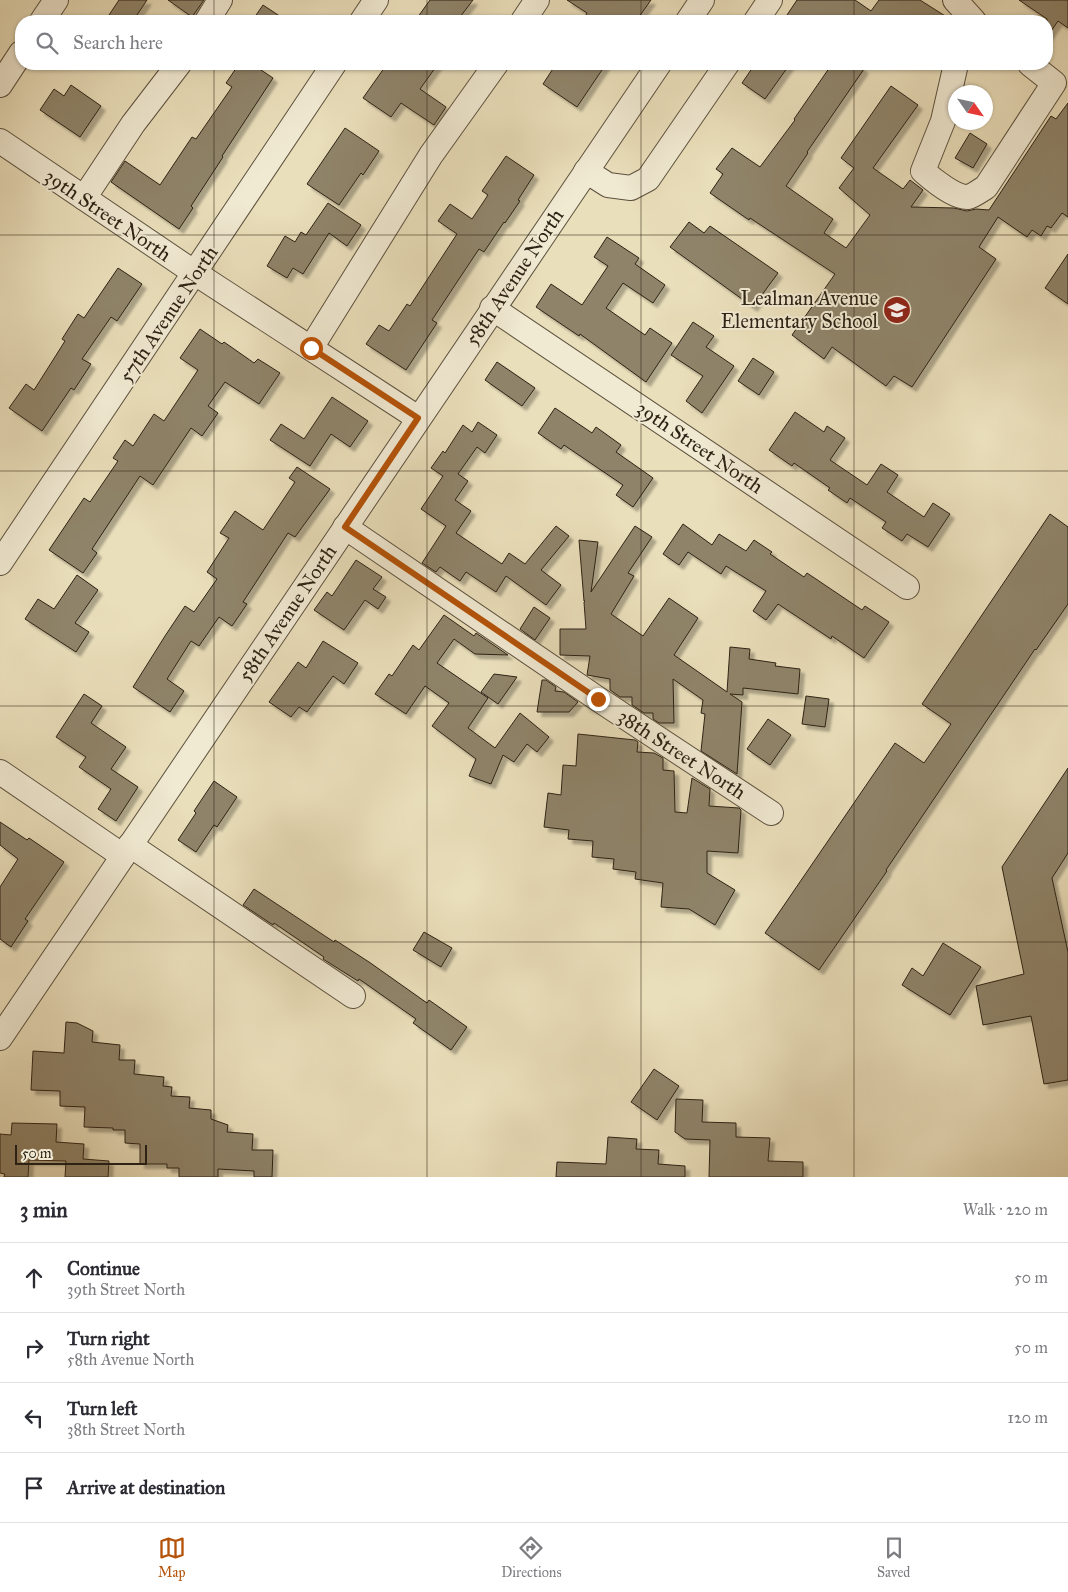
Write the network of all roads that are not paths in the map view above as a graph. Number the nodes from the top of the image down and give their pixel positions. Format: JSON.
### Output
{"nodes":[{"id":1,"x":56,"y":0,"type":"edge"},
{"id":2,"x":220,"y":0,"type":"edge"},
{"id":3,"x":376,"y":0,"type":"edge"},
{"id":4,"x":537,"y":0,"type":"edge"},
{"id":5,"x":702,"y":0,"type":"edge"},
{"id":6,"x":770,"y":0,"type":"edge"},
{"id":7,"x":955,"y":0,"type":"edge"},
{"id":8,"x":46,"y":15,"type":"edge"},
{"id":9,"x":211,"y":15,"type":"edge"},
{"id":10,"x":366,"y":15,"type":"edge"},
{"id":11,"x":527,"y":15,"type":"edge"},
{"id":12,"x":692,"y":15,"type":"edge"},
{"id":13,"x":760,"y":15,"type":"edge"},
{"id":14,"x":967,"y":15,"type":"edge"},
{"id":15,"x":15,"y":62,"type":"edge"},
{"id":16,"x":175,"y":70,"type":"edge"},
{"id":17,"x":330,"y":70,"type":"edge"},
{"id":18,"x":492,"y":70,"type":"edge"},
{"id":19,"x":655,"y":70,"type":"edge"},
{"id":20,"x":723,"y":70,"type":"edge"},
{"id":21,"x":955,"y":70,"type":"edge"},
{"id":22,"x":1038,"y":70,"type":"edge"},
{"id":23,"x":0,"y":85,"type":"edge"},
{"id":24,"x":0,"y":141,"type":"edge"},
{"id":25,"x":586,"y":171,"type":"junction"},
{"id":26,"x":84,"y":198,"type":"junction"},
{"id":27,"x":195,"y":273,"type":"junction"},
{"id":28,"x":492,"y":308,"type":"junction"},
{"id":29,"x":311,"y":348,"type":"junction"},
{"id":30,"x":418,"y":418,"type":"junction"},
{"id":31,"x":345,"y":527,"type":"junction"},
{"id":32,"x":0,"y":563,"type":"edge"},
{"id":33,"x":907,"y":587,"type":"dead end"},
{"id":34,"x":0,"y":772,"type":"edge"},
{"id":35,"x":771,"y":812,"type":"dead end"},
{"id":36,"x":127,"y":850,"type":"junction"},
{"id":37,"x":353,"y":996,"type":"dead end"},
{"id":38,"x":0,"y":1038,"type":"edge"}],
"edges":[{"from":1,"to":8,"type":"street"},
{"from":2,"to":9,"type":"street"},
{"from":3,"to":10,"type":"street"},
{"from":4,"to":11,"type":"street"},
{"from":5,"to":12,"type":"street"},
{"from":6,"to":13,"type":"street"},
{"from":7,"to":14,"type":"street"},
{"from":15,"to":23,"type":"street"},
{"from":16,"to":26,"type":"street"},
{"from":17,"to":27,"type":"street","name":"57th Avenue North"},
{"from":18,"to":29,"type":"street"},
{"from":19,"to":25,"type":"street","name":"58th Avenue North"},
{"from":20,"to":25,"type":"street"},
{"from":21,"to":22,"type":"street"},
{"from":24,"to":26,"type":"street","name":"39th Street North"},
{"from":25,"to":28,"type":"street","name":"58th Avenue North"},
{"from":26,"to":27,"type":"street","name":"39th Street North"},
{"from":27,"to":29,"type":"street","name":"39th Street North"},
{"from":27,"to":32,"type":"street","name":"57th Avenue North"},
{"from":28,"to":30,"type":"street","name":"58th Avenue North"},
{"from":28,"to":33,"type":"street","name":"39th Street North"},
{"from":29,"to":30,"type":"street","name":"39th Street North"},
{"from":30,"to":31,"type":"street","name":"58th Avenue North"},
{"from":31,"to":35,"type":"street","name":"38th Street North"},
{"from":31,"to":36,"type":"street","name":"58th Avenue North"},
{"from":34,"to":36,"type":"street"},
{"from":36,"to":37,"type":"street"},
{"from":36,"to":38,"type":"street","name":"58th Avenue North"}]}
